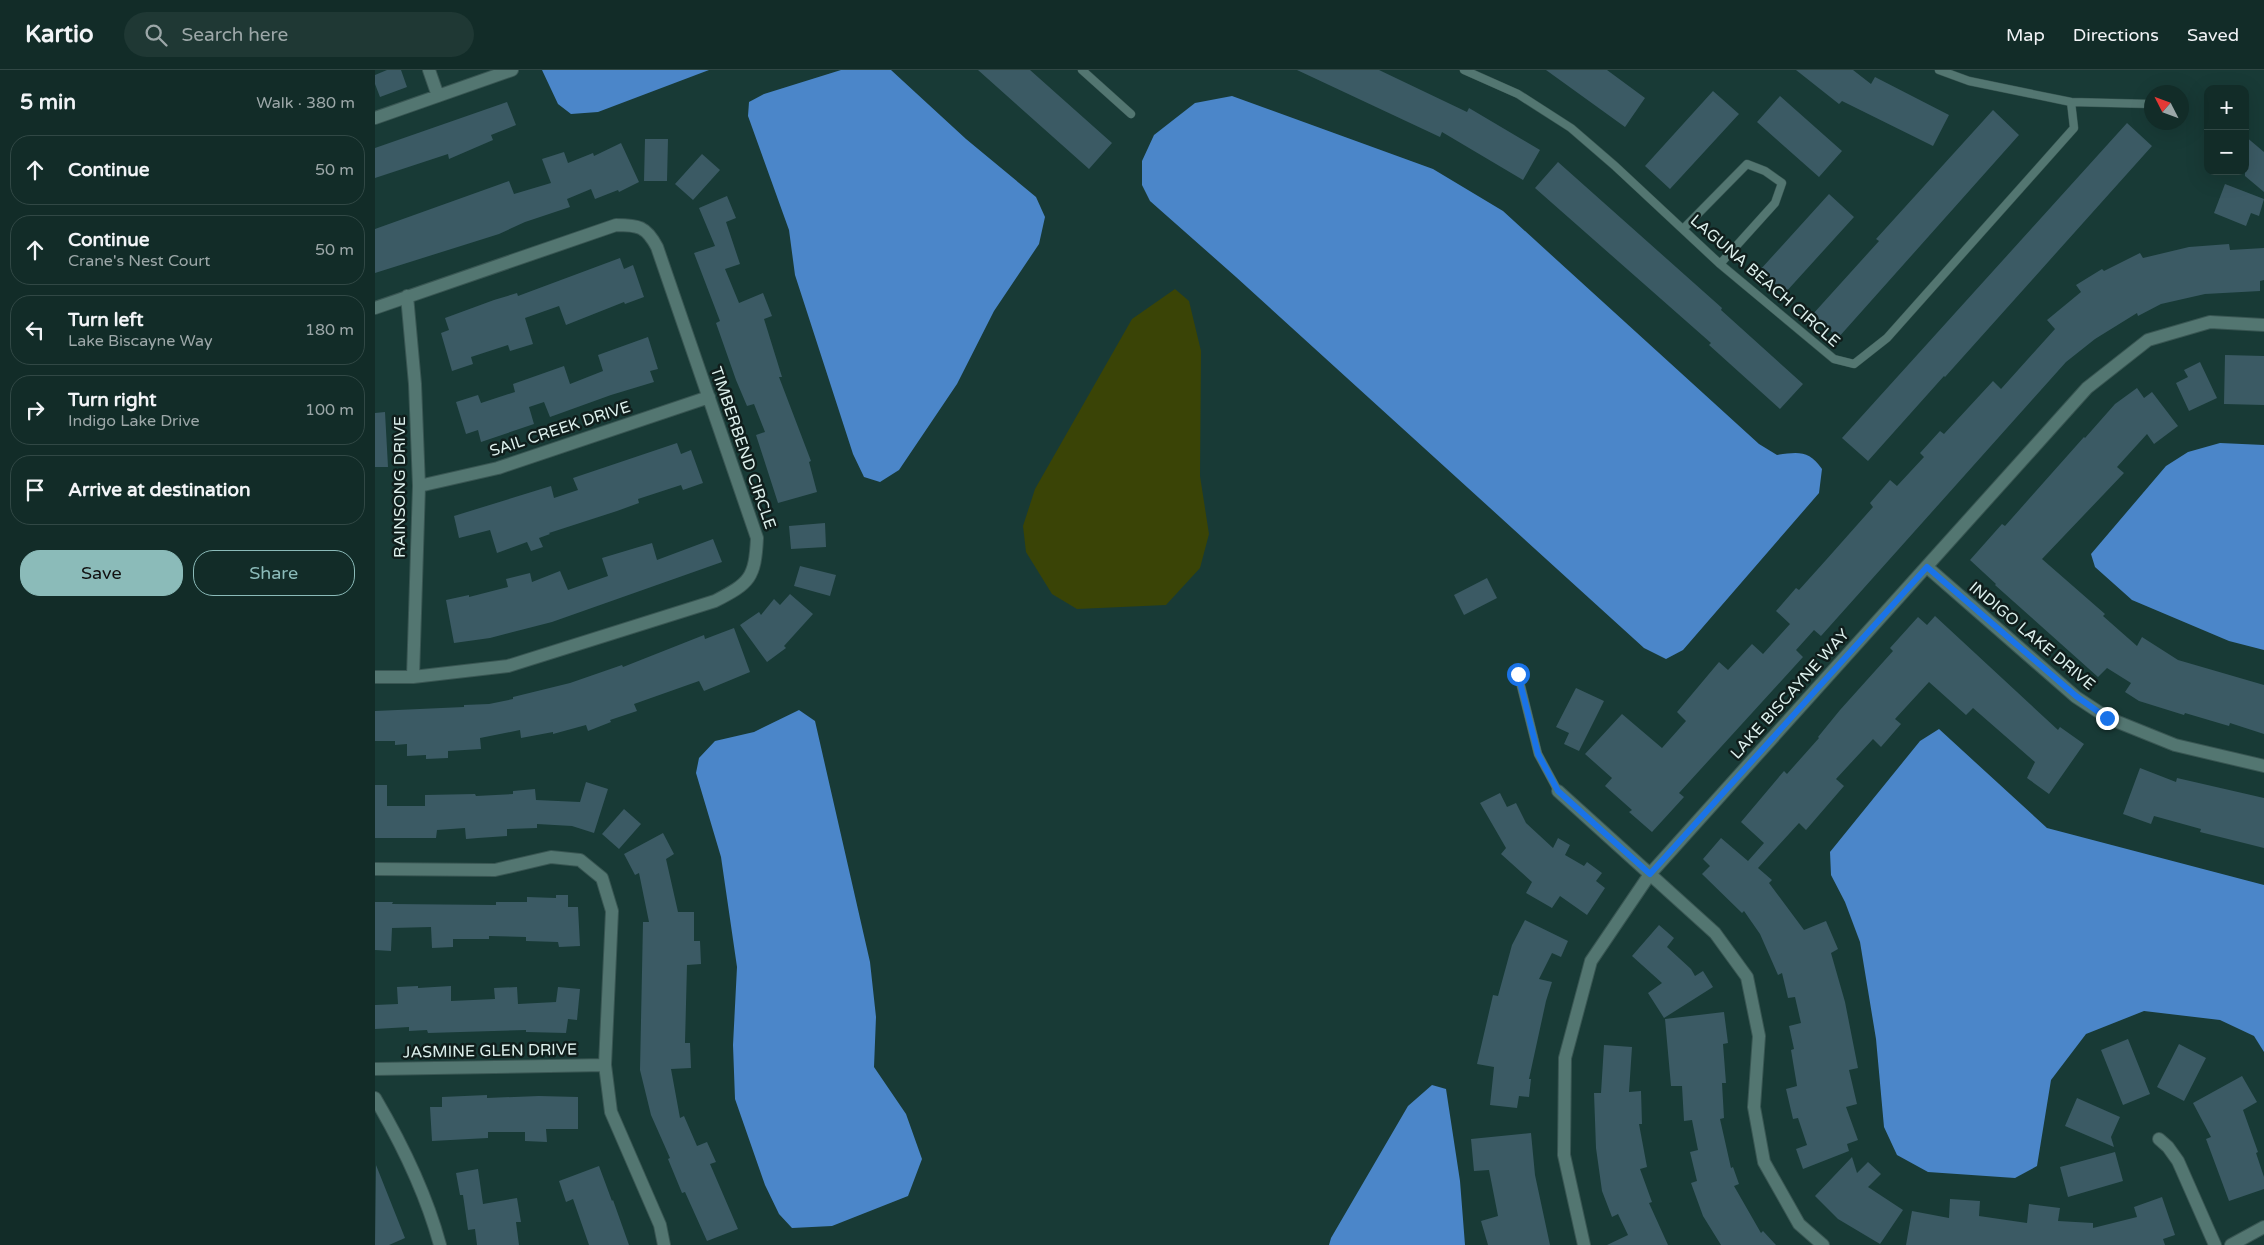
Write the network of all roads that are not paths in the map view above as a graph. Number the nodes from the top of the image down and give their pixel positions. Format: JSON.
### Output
{"nodes":[{"id":1,"x":429,"y":70,"type":"edge"},
{"id":2,"x":512,"y":70,"type":"edge"},
{"id":3,"x":1082,"y":70,"type":"edge"},
{"id":4,"x":1465,"y":70,"type":"edge"},
{"id":5,"x":1939,"y":70,"type":"edge"},
{"id":6,"x":438,"y":96,"type":"junction"},
{"id":7,"x":2071,"y":102,"type":"junction"},
{"id":8,"x":2144,"y":104,"type":"edge"},
{"id":9,"x":1131,"y":114,"type":"dead end"},
{"id":10,"x":375,"y":118,"type":"edge"},
{"id":11,"x":1683,"y":229,"type":"junction"},
{"id":12,"x":1720,"y":264,"type":"junction"},
{"id":13,"x":407,"y":296,"type":"junction"},
{"id":14,"x":375,"y":308,"type":"edge"},
{"id":15,"x":2264,"y":325,"type":"edge"},
{"id":16,"x":709,"y":397,"type":"junction"},
{"id":17,"x":419,"y":486,"type":"junction"},
{"id":18,"x":1927,"y":567,"type":"junction"},
{"id":19,"x":1518,"y":674,"type":"dead end"},
{"id":20,"x":375,"y":677,"type":"edge"},
{"id":21,"x":413,"y":678,"type":"junction"},
{"id":22,"x":2264,"y":766,"type":"edge"},
{"id":23,"x":1558,"y":791,"type":"joint"},
{"id":24,"x":375,"y":869,"type":"edge"},
{"id":25,"x":1650,"y":874,"type":"junction"},
{"id":26,"x":605,"y":1065,"type":"junction"},
{"id":27,"x":375,"y":1070,"type":"edge"},
{"id":28,"x":375,"y":1098,"type":"edge"},
{"id":29,"x":2159,"y":1139,"type":"dead end"},
{"id":30,"x":2264,"y":1227,"type":"edge"},
{"id":31,"x":440,"y":1245,"type":"edge"},
{"id":32,"x":664,"y":1245,"type":"edge"},
{"id":33,"x":1585,"y":1245,"type":"edge"},
{"id":34,"x":1823,"y":1245,"type":"edge"},
{"id":35,"x":2215,"y":1245,"type":"edge"},
{"id":36,"x":2231,"y":1245,"type":"edge"}],
"edges":[{"from":1,"to":6,"type":"street"},
{"from":2,"to":6,"type":"street"},
{"from":3,"to":9,"type":"lane"},
{"from":4,"to":11,"type":"lane","name":"LAGUNA BEACH CIRCLE"},
{"from":5,"to":7,"type":"lane"},
{"from":6,"to":10,"type":"street"},
{"from":7,"to":8,"type":"lane"},
{"from":7,"to":12,"type":"lane","name":"LAGUNA BEACH CIRCLE"},
{"from":11,"to":12,"type":"lane","name":"LAGUNA BEACH CIRCLE"},
{"from":11,"to":12,"type":"lane"},
{"from":13,"to":14,"type":"street","name":"TIMBERBEND CIRCLE"},
{"from":13,"to":16,"type":"street","name":"TIMBERBEND CIRCLE"},
{"from":13,"to":17,"type":"street","name":"RAINSONG DRIVE"},
{"from":15,"to":18,"type":"street","name":"LAKE BISCAYNE WAY"},
{"from":16,"to":17,"type":"street","name":"SAIL CREEK DRIVE"},
{"from":16,"to":21,"type":"street","name":"TIMBERBEND CIRCLE"},
{"from":17,"to":21,"type":"street","name":"RAINSONG DRIVE"},
{"from":18,"to":22,"type":"street","name":"INDIGO LAKE DRIVE"},
{"from":18,"to":25,"type":"street","name":"LAKE BISCAYNE WAY"},
{"from":19,"to":23,"type":"lane"},
{"from":20,"to":21,"type":"street","name":"TIMBERBEND CIRCLE"},
{"from":23,"to":25,"type":"street"},
{"from":24,"to":26,"type":"street"},
{"from":25,"to":33,"type":"street","name":"LAKE BISCAYNE WAY"},
{"from":25,"to":34,"type":"street"},
{"from":26,"to":27,"type":"street","name":"JASMINE GLEN DRIVE"},
{"from":26,"to":32,"type":"street"},
{"from":28,"to":31,"type":"street"},
{"from":29,"to":35,"type":"street"},
{"from":30,"to":36,"type":"street"}]}
